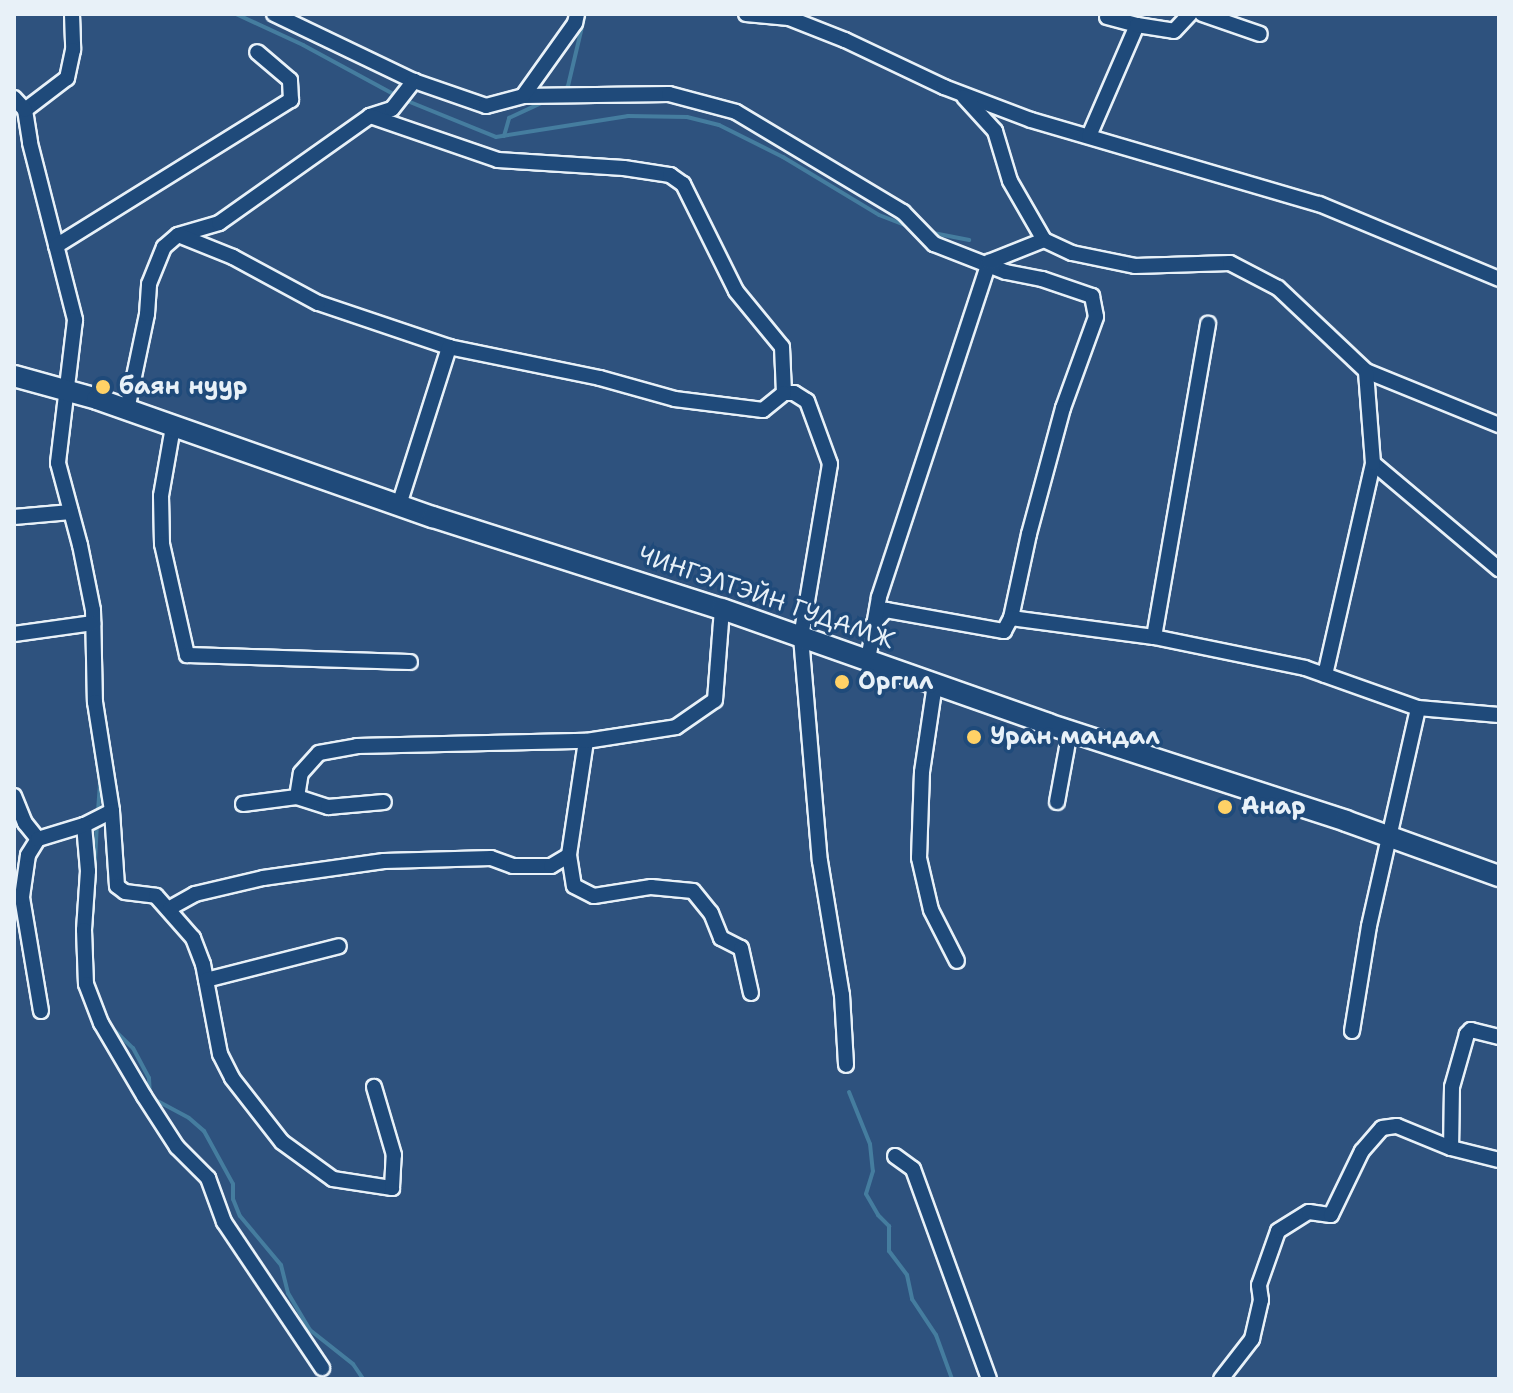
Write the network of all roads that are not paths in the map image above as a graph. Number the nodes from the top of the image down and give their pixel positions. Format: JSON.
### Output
{"nodes":[{"id":1,"x":72,"y":14,"type":"edge"},
{"id":2,"x":274,"y":14,"type":"edge"},
{"id":3,"x":577,"y":14,"type":"edge"},
{"id":4,"x":746,"y":14,"type":"edge"},
{"id":5,"x":1190,"y":14,"type":"edge"},
{"id":6,"x":1202,"y":14,"type":"edge"},
{"id":7,"x":1107,"y":17,"type":"dead end"},
{"id":8,"x":1137,"y":25,"type":"junction"},
{"id":9,"x":1260,"y":34,"type":"dead end"},
{"id":10,"x":257,"y":52,"type":"dead end"},
{"id":11,"x":414,"y":81,"type":"junction"},
{"id":12,"x":961,"y":93,"type":"junction"},
{"id":13,"x":523,"y":96,"type":"junction"},
{"id":14,"x":14,"y":98,"type":"edge"},
{"id":15,"x":25,"y":110,"type":"junction"},
{"id":16,"x":370,"y":116,"type":"junction"},
{"id":17,"x":1089,"y":136,"type":"junction"},
{"id":18,"x":178,"y":235,"type":"junction"},
{"id":19,"x":1044,"y":240,"type":"junction"},
{"id":20,"x":56,"y":246,"type":"junction"},
{"id":21,"x":989,"y":262,"type":"junction"},
{"id":22,"x":1499,"y":279,"type":"edge"},
{"id":23,"x":1208,"y":324,"type":"dead end"},
{"id":24,"x":449,"y":347,"type":"junction"},
{"id":25,"x":1366,"y":371,"type":"junction"},
{"id":26,"x":14,"y":376,"type":"edge"},
{"id":27,"x":68,"y":390,"type":"junction"},
{"id":28,"x":784,"y":393,"type":"junction"},
{"id":29,"x":127,"y":410,"type":"junction"},
{"id":30,"x":1499,"y":425,"type":"edge"},
{"id":31,"x":173,"y":427,"type":"junction"},
{"id":32,"x":1373,"y":463,"type":"junction"},
{"id":33,"x":399,"y":505,"type":"junction"},
{"id":34,"x":71,"y":512,"type":"junction"},
{"id":35,"x":14,"y":517,"type":"edge"},
{"id":36,"x":1499,"y":569,"type":"edge"},
{"id":37,"x":722,"y":609,"type":"junction"},
{"id":38,"x":1011,"y":618,"type":"junction"},
{"id":39,"x":93,"y":623,"type":"junction"},
{"id":40,"x":874,"y":623,"type":"junction"},
{"id":41,"x":14,"y":634,"type":"edge"},
{"id":42,"x":801,"y":637,"type":"junction"},
{"id":43,"x":1154,"y":637,"type":"junction"},
{"id":44,"x":868,"y":660,"type":"junction"},
{"id":45,"x":410,"y":662,"type":"dead end"},
{"id":46,"x":1325,"y":675,"type":"junction"},
{"id":47,"x":935,"y":684,"type":"junction"},
{"id":48,"x":1418,"y":708,"type":"junction"},
{"id":49,"x":1499,"y":715,"type":"edge"},
{"id":50,"x":1070,"y":731,"type":"junction"},
{"id":51,"x":586,"y":741,"type":"junction"},
{"id":52,"x":14,"y":796,"type":"edge"},
{"id":53,"x":297,"y":797,"type":"junction"},
{"id":54,"x":384,"y":802,"type":"dead end"},
{"id":55,"x":1057,"y":802,"type":"dead end"},
{"id":56,"x":243,"y":804,"type":"dead end"},
{"id":57,"x":112,"y":811,"type":"junction"},
{"id":58,"x":84,"y":825,"type":"junction"},
{"id":59,"x":1390,"y":838,"type":"junction"},
{"id":60,"x":38,"y":839,"type":"junction"},
{"id":61,"x":569,"y":855,"type":"junction"},
{"id":62,"x":1499,"y":876,"type":"edge"},
{"id":63,"x":18,"y":898,"type":"edge"},
{"id":64,"x":170,"y":908,"type":"junction"},
{"id":65,"x":339,"y":946,"type":"dead end"},
{"id":66,"x":957,"y":961,"type":"dead end"},
{"id":67,"x":206,"y":980,"type":"junction"},
{"id":68,"x":751,"y":993,"type":"dead end"},
{"id":69,"x":41,"y":1011,"type":"dead end"},
{"id":70,"x":1352,"y":1031,"type":"dead end"},
{"id":71,"x":1499,"y":1037,"type":"edge"},
{"id":72,"x":846,"y":1065,"type":"dead end"},
{"id":73,"x":374,"y":1087,"type":"dead end"},
{"id":74,"x":1451,"y":1148,"type":"junction"},
{"id":75,"x":895,"y":1156,"type":"dead end"},
{"id":76,"x":1499,"y":1160,"type":"edge"},
{"id":77,"x":322,"y":1368,"type":"dead end"},
{"id":78,"x":989,"y":1379,"type":"edge"},
{"id":79,"x":1221,"y":1379,"type":"edge"}],
"edges":[{"from":1,"to":15,"type":"street"},
{"from":2,"to":11,"type":"street"},
{"from":3,"to":13,"type":"street"},
{"from":4,"to":12,"type":"street"},
{"from":5,"to":8,"type":"street"},
{"from":6,"to":9,"type":"street"},
{"from":7,"to":8,"type":"street"},
{"from":8,"to":17,"type":"street"},
{"from":10,"to":20,"type":"street"},
{"from":11,"to":13,"type":"street"},
{"from":11,"to":16,"type":"street"},
{"from":12,"to":17,"type":"street"},
{"from":12,"to":19,"type":"street"},
{"from":13,"to":21,"type":"street"},
{"from":14,"to":15,"type":"street"},
{"from":15,"to":20,"type":"street"},
{"from":16,"to":18,"type":"street"},
{"from":16,"to":28,"type":"street"},
{"from":17,"to":22,"type":"street"},
{"from":18,"to":24,"type":"street"},
{"from":18,"to":29,"type":"street"},
{"from":19,"to":21,"type":"street"},
{"from":19,"to":25,"type":"street"},
{"from":20,"to":27,"type":"street"},
{"from":21,"to":38,"type":"street"},
{"from":21,"to":40,"type":"street"},
{"from":23,"to":43,"type":"street"},
{"from":24,"to":28,"type":"street"},
{"from":24,"to":33,"type":"street"},
{"from":25,"to":30,"type":"street"},
{"from":25,"to":32,"type":"street"},
{"from":26,"to":27,"type":"main road","name":"ЧИНГЭЛТЭЙН ГУДАМЖ"},
{"from":27,"to":29,"type":"main road","name":"ЧИНГЭЛТЭЙН ГУДАМЖ"},
{"from":27,"to":34,"type":"street"},
{"from":28,"to":42,"type":"street"},
{"from":29,"to":31,"type":"main road","name":"ЧИНГЭЛТЭЙН ГУДАМЖ"},
{"from":31,"to":33,"type":"main road","name":"ЧИНГЭЛТЭЙН ГУДАМЖ"},
{"from":31,"to":45,"type":"street"},
{"from":32,"to":36,"type":"street"},
{"from":32,"to":46,"type":"street"},
{"from":33,"to":37,"type":"main road","name":"ЧИНГЭЛТЭЙН ГУДАМЖ"},
{"from":34,"to":35,"type":"street"},
{"from":34,"to":39,"type":"street"},
{"from":37,"to":42,"type":"main road","name":"ЧИНГЭЛТЭЙН ГУДАМЖ"},
{"from":37,"to":51,"type":"street"},
{"from":38,"to":40,"type":"street"},
{"from":38,"to":43,"type":"street"},
{"from":39,"to":41,"type":"street"},
{"from":39,"to":57,"type":"street"},
{"from":40,"to":44,"type":"street"},
{"from":42,"to":44,"type":"main road","name":"ЧИНГЭЛТЭЙН ГУДАМЖ"},
{"from":42,"to":72,"type":"street"},
{"from":43,"to":46,"type":"street"},
{"from":44,"to":47,"type":"main road","name":"ЧИНГЭЛТЭЙН ГУДАМЖ"},
{"from":46,"to":48,"type":"street"},
{"from":47,"to":50,"type":"main road","name":"ЧИНГЭЛТЭЙН ГУДАМЖ"},
{"from":47,"to":66,"type":"street"},
{"from":48,"to":49,"type":"street"},
{"from":48,"to":59,"type":"street"},
{"from":50,"to":55,"type":"street"},
{"from":50,"to":59,"type":"main road","name":"ЧИНГЭЛТЭЙН ГУДАМЖ"},
{"from":51,"to":53,"type":"street"},
{"from":51,"to":61,"type":"street"},
{"from":52,"to":60,"type":"street"},
{"from":53,"to":54,"type":"street"},
{"from":53,"to":56,"type":"street"},
{"from":57,"to":58,"type":"street"},
{"from":57,"to":64,"type":"street"},
{"from":58,"to":60,"type":"street"},
{"from":58,"to":77,"type":"street"},
{"from":59,"to":62,"type":"main road","name":"ЧИНГЭЛТЭЙН ГУДАМЖ"},
{"from":59,"to":70,"type":"street"},
{"from":60,"to":63,"type":"street"},
{"from":61,"to":64,"type":"street"},
{"from":61,"to":68,"type":"street"},
{"from":63,"to":69,"type":"street"},
{"from":64,"to":67,"type":"street"},
{"from":65,"to":67,"type":"street"},
{"from":67,"to":73,"type":"street"},
{"from":71,"to":74,"type":"street"},
{"from":74,"to":76,"type":"street"},
{"from":74,"to":79,"type":"street"},
{"from":75,"to":78,"type":"street"}]}
